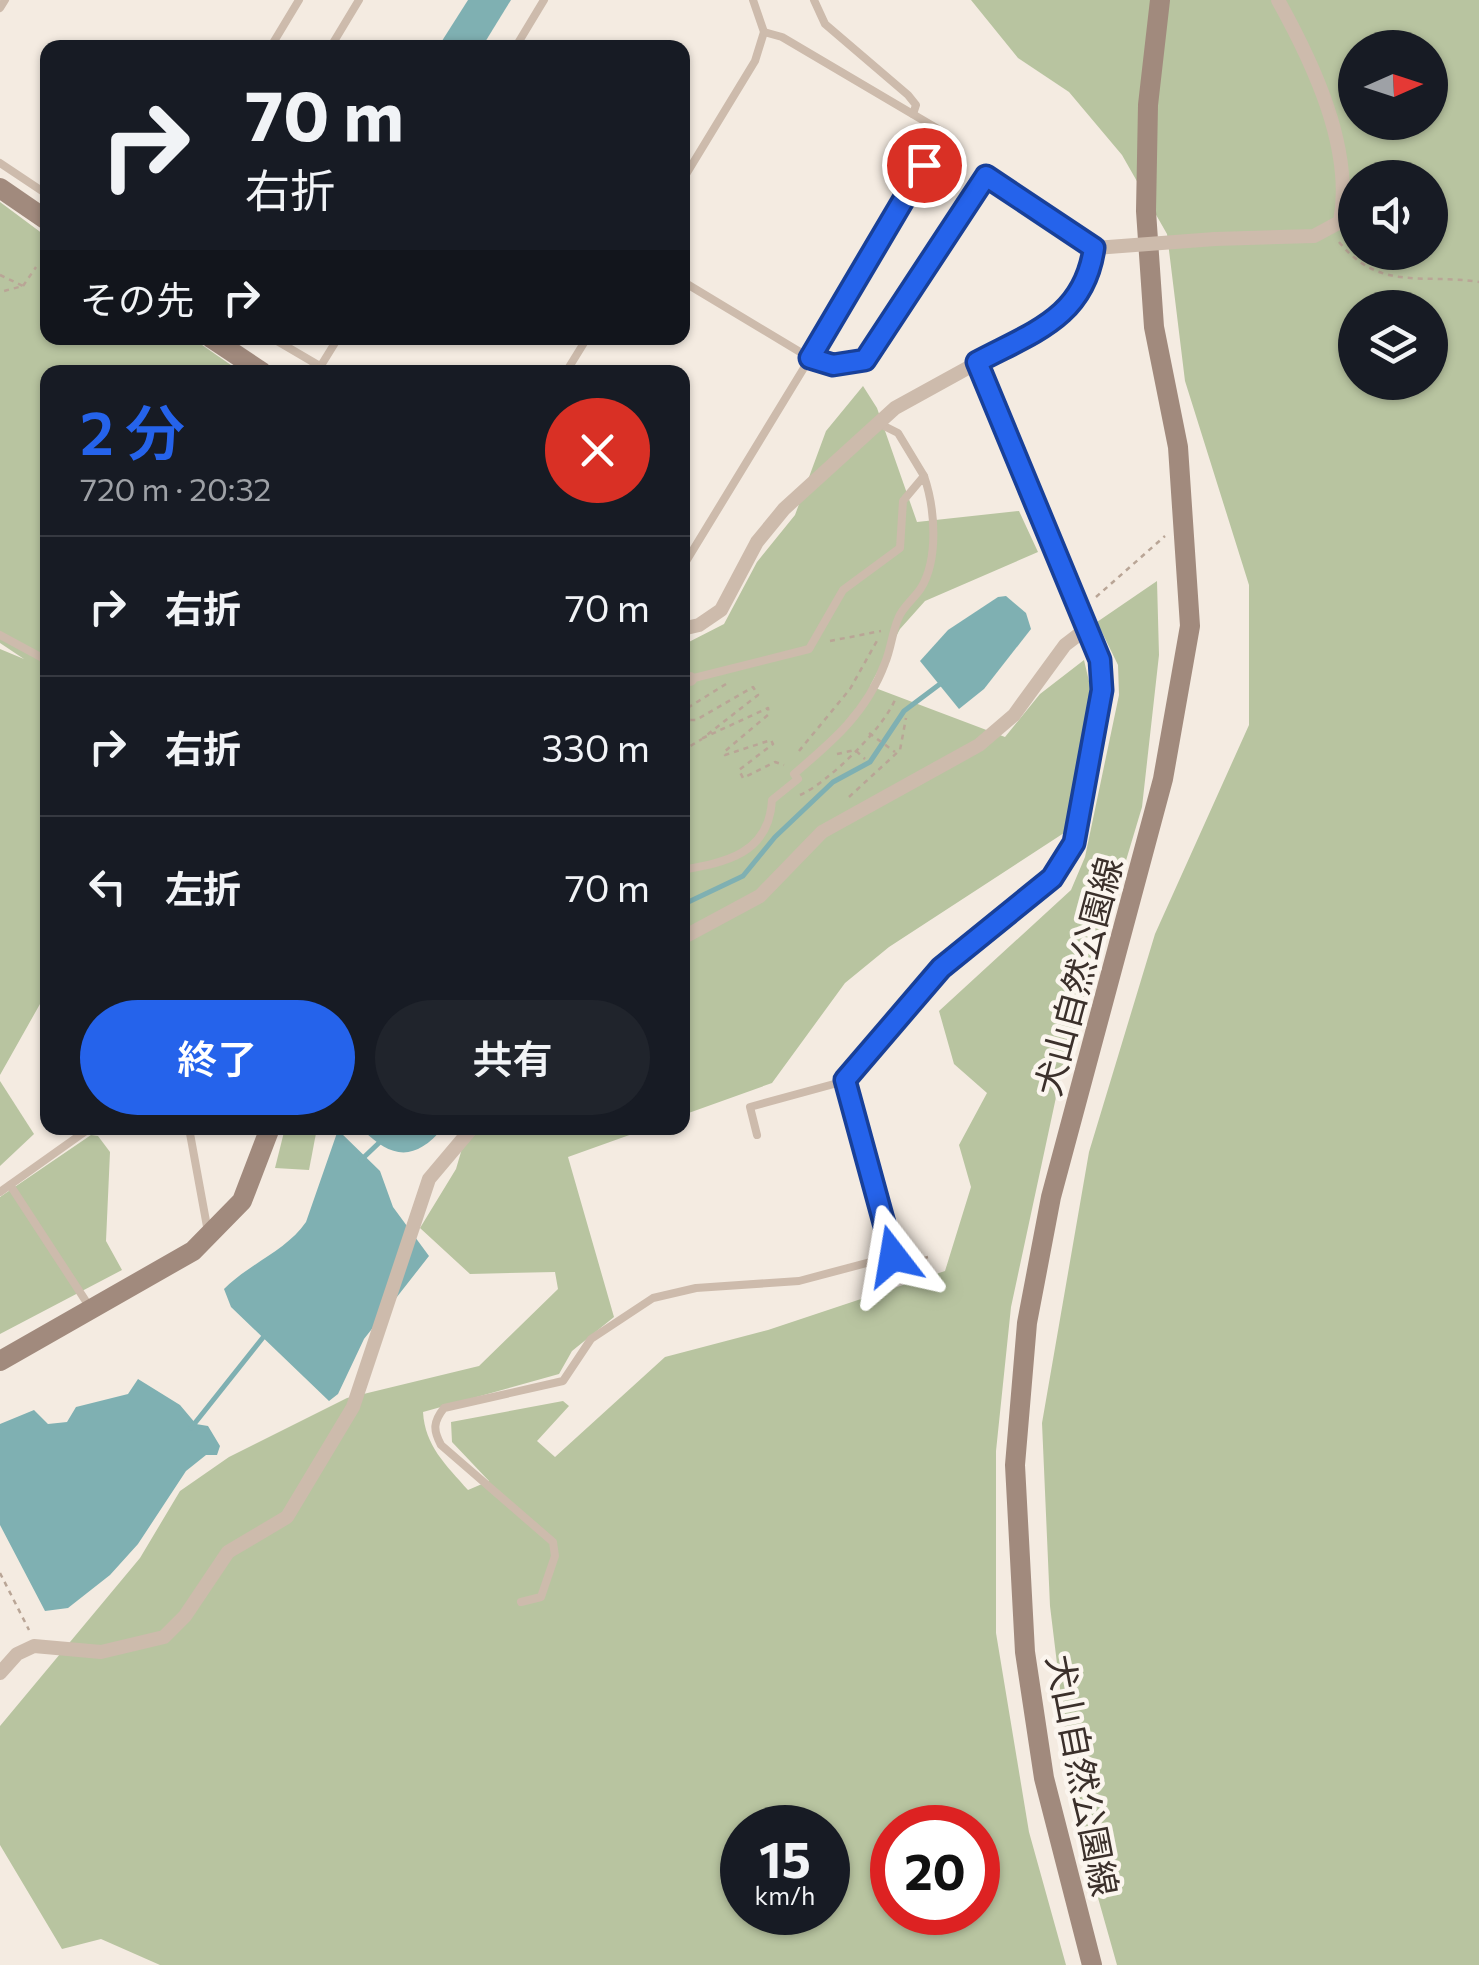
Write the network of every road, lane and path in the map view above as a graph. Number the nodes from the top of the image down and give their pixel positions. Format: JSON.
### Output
{"nodes":[{"id":1,"x":5,"y":0,"type":"edge"},
{"id":2,"x":299,"y":0,"type":"edge"},
{"id":3,"x":359,"y":0,"type":"edge"},
{"id":4,"x":544,"y":0,"type":"edge"},
{"id":5,"x":752,"y":0,"type":"edge"},
{"id":6,"x":814,"y":0,"type":"edge"},
{"id":7,"x":1160,"y":0,"type":"edge"},
{"id":8,"x":1278,"y":0,"type":"edge"},
{"id":9,"x":0,"y":8,"type":"edge"},
{"id":10,"x":764,"y":32,"type":"junction"},
{"id":11,"x":275,"y":40,"type":"edge"},
{"id":12,"x":335,"y":40,"type":"edge"},
{"id":13,"x":520,"y":40,"type":"edge"},
{"id":14,"x":912,"y":114,"type":"junction"},
{"id":15,"x":0,"y":163,"type":"edge"},
{"id":16,"x":690,"y":168,"type":"edge"},
{"id":17,"x":0,"y":188,"type":"edge"},
{"id":18,"x":40,"y":190,"type":"edge"},
{"id":19,"x":40,"y":216,"type":"edge"},
{"id":20,"x":1331,"y":231,"type":"junction"},
{"id":21,"x":1094,"y":248,"type":"junction"},
{"id":22,"x":36,"y":267,"type":"dead end"},
{"id":23,"x":0,"y":276,"type":"edge"},
{"id":24,"x":1479,"y":282,"type":"edge"},
{"id":25,"x":23,"y":286,"type":"junction"},
{"id":26,"x":690,"y":287,"type":"edge"},
{"id":27,"x":0,"y":292,"type":"edge"},
{"id":28,"x":222,"y":345,"type":"edge"},
{"id":29,"x":282,"y":345,"type":"edge"},
{"id":30,"x":810,"y":358,"type":"junction"},
{"id":31,"x":977,"y":362,"type":"junction"},
{"id":32,"x":252,"y":365,"type":"edge"},
{"id":33,"x":312,"y":365,"type":"edge"},
{"id":34,"x":878,"y":423,"type":"junction"},
{"id":35,"x":924,"y":476,"type":"junction"},
{"id":36,"x":1183,"y":525,"type":"junction"},
{"id":37,"x":690,"y":555,"type":"edge"},
{"id":38,"x":898,"y":616,"type":"junction"},
{"id":39,"x":1084,"y":622,"type":"junction"},
{"id":40,"x":690,"y":627,"type":"edge"},
{"id":41,"x":883,"y":630,"type":"junction"},
{"id":42,"x":0,"y":635,"type":"edge"},
{"id":43,"x":818,"y":641,"type":"junction"},
{"id":44,"x":40,"y":657,"type":"edge"},
{"id":45,"x":755,"y":663,"type":"junction"},
{"id":46,"x":690,"y":678,"type":"edge"},
{"id":47,"x":896,"y":696,"type":"dead end"},
{"id":48,"x":690,"y":706,"type":"edge"},
{"id":49,"x":690,"y":720,"type":"edge"},
{"id":50,"x":868,"y":732,"type":"junction"},
{"id":51,"x":703,"y":738,"type":"junction"},
{"id":52,"x":690,"y":746,"type":"edge"},
{"id":53,"x":857,"y":752,"type":"junction"},
{"id":54,"x":896,"y":753,"type":"dead end"},
{"id":55,"x":796,"y":757,"type":"dead end"},
{"id":56,"x":864,"y":759,"type":"dead end"},
{"id":57,"x":826,"y":761,"type":"dead end"},
{"id":58,"x":791,"y":767,"type":"dead end"},
{"id":59,"x":799,"y":796,"type":"dead end"},
{"id":60,"x":690,"y":869,"type":"edge"},
{"id":61,"x":690,"y":934,"type":"edge"},
{"id":62,"x":845,"y":1080,"type":"junction"},
{"id":63,"x":80,"y":1135,"type":"edge"},
{"id":64,"x":191,"y":1135,"type":"edge"},
{"id":65,"x":267,"y":1135,"type":"edge"},
{"id":66,"x":466,"y":1135,"type":"edge"},
{"id":67,"x":757,"y":1136,"type":"dead end"},
{"id":68,"x":10,"y":1184,"type":"junction"},
{"id":69,"x":0,"y":1192,"type":"edge"},
{"id":70,"x":210,"y":1236,"type":"junction"},
{"id":71,"x":91,"y":1309,"type":"junction"},
{"id":72,"x":0,"y":1361,"type":"edge"},
{"id":73,"x":0,"y":1573,"type":"edge"},
{"id":74,"x":521,"y":1602,"type":"dead end"},
{"id":75,"x":34,"y":1646,"type":"junction"},
{"id":76,"x":0,"y":1673,"type":"edge"},
{"id":77,"x":1092,"y":1965,"type":"edge"}],
"edges":[{"from":1,"to":9,"type":"lane"},
{"from":2,"to":11,"type":"lane"},
{"from":3,"to":12,"type":"lane"},
{"from":4,"to":13,"type":"lane"},
{"from":5,"to":10,"type":"lane"},
{"from":6,"to":14,"type":"lane"},
{"from":7,"to":36,"type":"main road","name":"犬山自然公園線"},
{"from":8,"to":20,"type":"street"},
{"from":10,"to":14,"type":"lane"},
{"from":10,"to":16,"type":"lane"},
{"from":14,"to":30,"type":"lane"},
{"from":15,"to":18,"type":"lane"},
{"from":17,"to":19,"type":"main road"},
{"from":20,"to":21,"type":"street","bridge":true},
{"from":20,"to":24,"type":"path"},
{"from":21,"to":30,"type":"lane"},
{"from":21,"to":31,"type":"street"},
{"from":22,"to":25,"type":"path"},
{"from":23,"to":25,"type":"path"},
{"from":25,"to":27,"type":"path"},
{"from":26,"to":30,"type":"lane"},
{"from":28,"to":32,"type":"main road"},
{"from":29,"to":33,"type":"lane"},
{"from":30,"to":37,"type":"lane"},
{"from":31,"to":34,"type":"street"},
{"from":31,"to":39,"type":"street"},
{"from":34,"to":35,"type":"lane"},
{"from":34,"to":40,"type":"street"},
{"from":35,"to":38,"type":"lane"},
{"from":35,"to":43,"type":"lane"},
{"from":36,"to":39,"type":"path"},
{"from":36,"to":77,"type":"main road","name":"犬山自然公園線"},
{"from":38,"to":41,"type":"path"},
{"from":38,"to":60,"type":"lane"},
{"from":39,"to":61,"type":"street"},
{"from":39,"to":62,"type":"lane"},
{"from":41,"to":43,"type":"path"},
{"from":41,"to":55,"type":"path"},
{"from":42,"to":44,"type":"lane"},
{"from":43,"to":45,"type":"lane"},
{"from":45,"to":46,"type":"lane"},
{"from":45,"to":48,"type":"path"},
{"from":47,"to":50,"type":"path"},
{"from":49,"to":51,"type":"path"},
{"from":50,"to":53,"type":"path"},
{"from":50,"to":54,"type":"path"},
{"from":51,"to":52,"type":"path"},
{"from":51,"to":58,"type":"path"},
{"from":53,"to":56,"type":"path"},
{"from":53,"to":57,"type":"path"},
{"from":53,"to":59,"type":"path"},
{"from":62,"to":67,"type":"lane"},
{"from":62,"to":74,"type":"lane"},
{"from":63,"to":68,"type":"lane"},
{"from":64,"to":70,"type":"lane"},
{"from":65,"to":70,"type":"main road"},
{"from":66,"to":75,"type":"street"},
{"from":68,"to":69,"type":"lane"},
{"from":68,"to":71,"type":"lane"},
{"from":70,"to":71,"type":"main road"},
{"from":71,"to":72,"type":"main road"},
{"from":73,"to":75,"type":"path"},
{"from":75,"to":76,"type":"street"}]}
